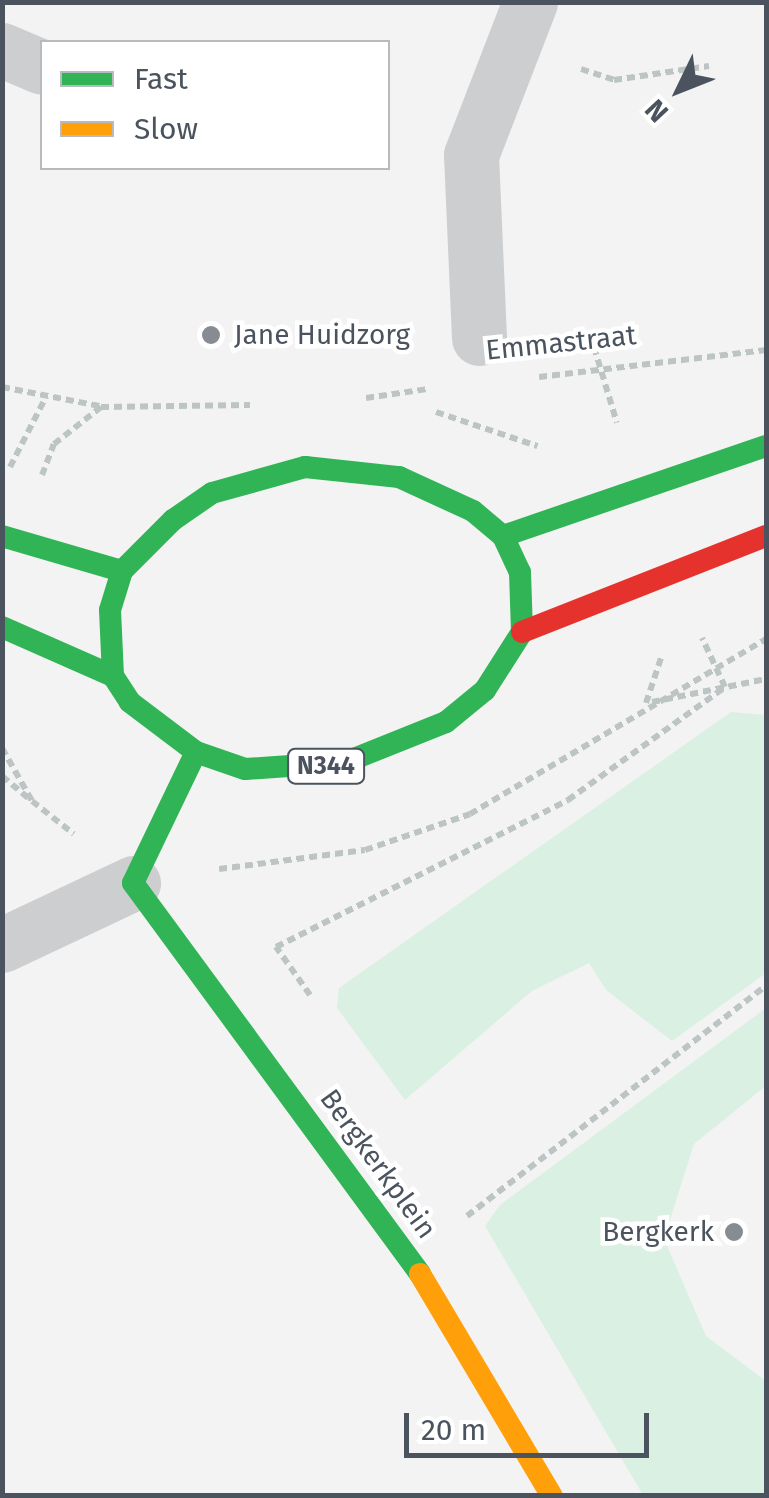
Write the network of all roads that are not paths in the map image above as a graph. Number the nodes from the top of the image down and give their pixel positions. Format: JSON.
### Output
{"nodes":[{"id":1,"x":522,"y":25,"type":"edge"},
{"id":2,"x":2,"y":50,"type":"edge"},
{"id":3,"x":40,"y":66,"type":"edge"},
{"id":4,"x":479,"y":338,"type":"dead end"},
{"id":5,"x":766,"y":446,"type":"edge"},
{"id":6,"x":2,"y":536,"type":"edge"},
{"id":7,"x":503,"y":536,"type":"junction"},
{"id":8,"x":766,"y":536,"type":"edge"},
{"id":9,"x":122,"y":571,"type":"junction"},
{"id":10,"x":2,"y":627,"type":"edge"},
{"id":11,"x":522,"y":632,"type":"junction"},
{"id":12,"x":113,"y":676,"type":"junction"},
{"id":13,"x":196,"y":752,"type":"junction"},
{"id":14,"x":138,"y":874,"type":"junction"},
{"id":15,"x":2,"y":945,"type":"edge"},
{"id":16,"x":552,"y":1496,"type":"edge"}],
"edges":[{"from":1,"to":4,"type":"street"},
{"from":2,"to":3,"type":"street"},
{"from":5,"to":7,"type":"main road"},
{"from":6,"to":9,"type":"main road"},
{"from":7,"to":9,"type":"main road"},
{"from":7,"to":11,"type":"main road"},
{"from":8,"to":11,"type":"main road"},
{"from":9,"to":12,"type":"main road"},
{"from":10,"to":12,"type":"main road","number":"N344"},
{"from":11,"to":13,"type":"main road","number":"N344"},
{"from":12,"to":13,"type":"main road","number":"N344"},
{"from":13,"to":14,"type":"main road"},
{"from":14,"to":15,"type":"street"},
{"from":14,"to":16,"type":"main road","name":"Bergkerkplein"}]}
